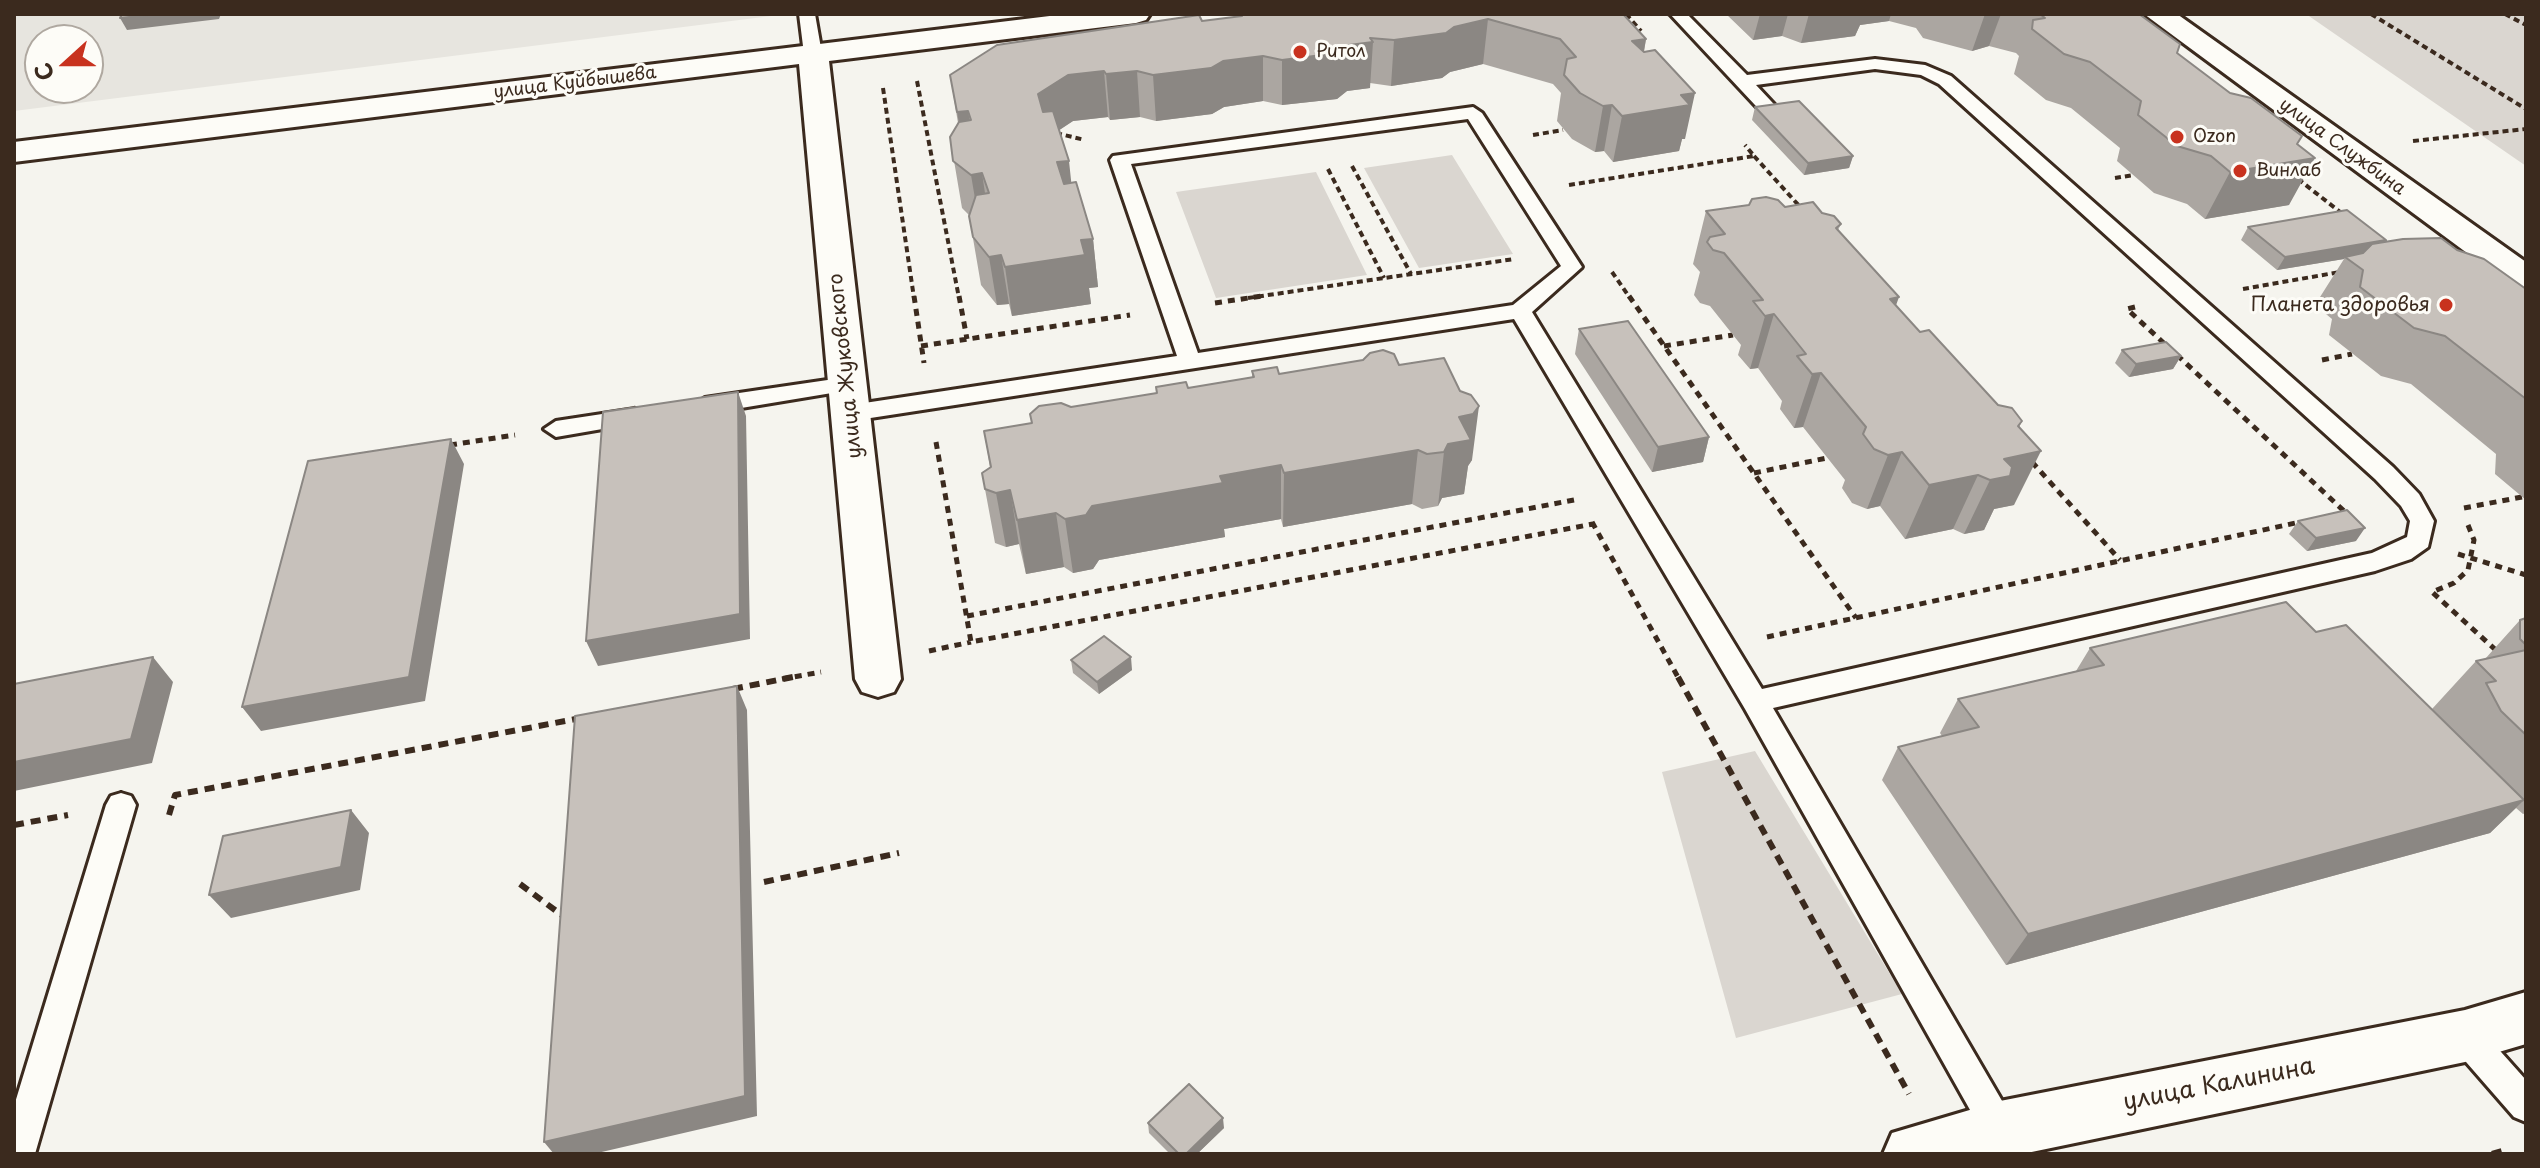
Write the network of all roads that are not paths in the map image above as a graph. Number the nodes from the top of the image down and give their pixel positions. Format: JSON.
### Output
{"nodes":[{"id":1,"x":807,"y":14,"type":"edge"},
{"id":2,"x":1136,"y":14,"type":"edge"},
{"id":3,"x":1678,"y":14,"type":"edge"},
{"id":4,"x":2158,"y":14,"type":"edge"},
{"id":5,"x":813,"y":54,"type":"junction"},
{"id":6,"x":1742,"y":81,"type":"junction"},
{"id":7,"x":1776,"y":116,"type":"edge"},
{"id":8,"x":14,"y":152,"type":"edge"},
{"id":9,"x":2526,"y":279,"type":"edge"},
{"id":10,"x":1520,"y":311,"type":"junction"},
{"id":11,"x":1190,"y":362,"type":"junction"},
{"id":12,"x":850,"y":399,"type":"junction"},
{"id":13,"x":556,"y":429,"type":"road end"},
{"id":14,"x":878,"y":670,"type":"road end"},
{"id":15,"x":1755,"y":701,"type":"junction"},
{"id":16,"x":121,"y":805,"type":"dead end"},
{"id":17,"x":2526,"y":1018,"type":"edge"},
{"id":18,"x":2465,"y":1036,"type":"junction"},
{"id":19,"x":2526,"y":1105,"type":"edge"},
{"id":20,"x":1913,"y":1128,"type":"edge"},
{"id":21,"x":2000,"y":1130,"type":"junction"},
{"id":22,"x":17,"y":1154,"type":"edge"}],
"edges":[{"from":1,"to":5,"type":"lane"},
{"from":2,"to":5,"type":"street","name":"улица Куйбышева"},
{"from":3,"to":6,"type":"lane"},
{"from":4,"to":9,"type":"street","name":"улица Службина"},
{"from":5,"to":8,"type":"street","name":"улица Куйбышева"},
{"from":5,"to":12,"type":"street","name":"улица Жуковского"},
{"from":6,"to":7,"type":"lane"},
{"from":6,"to":15,"type":"lane"},
{"from":10,"to":11,"type":"lane"},
{"from":10,"to":11,"type":"lane"},
{"from":10,"to":15,"type":"lane"},
{"from":11,"to":12,"type":"lane"},
{"from":12,"to":13,"type":"lane"},
{"from":12,"to":14,"type":"street","name":"улица Жуковского"},
{"from":15,"to":21,"type":"lane"},
{"from":16,"to":22,"type":"lane"},
{"from":17,"to":18,"type":"street","name":"улица Калинина"},
{"from":18,"to":19,"type":"lane"},
{"from":18,"to":21,"type":"street","name":"улица Калинина"},
{"from":20,"to":21,"type":"street","name":"улица Калинина"}]}
